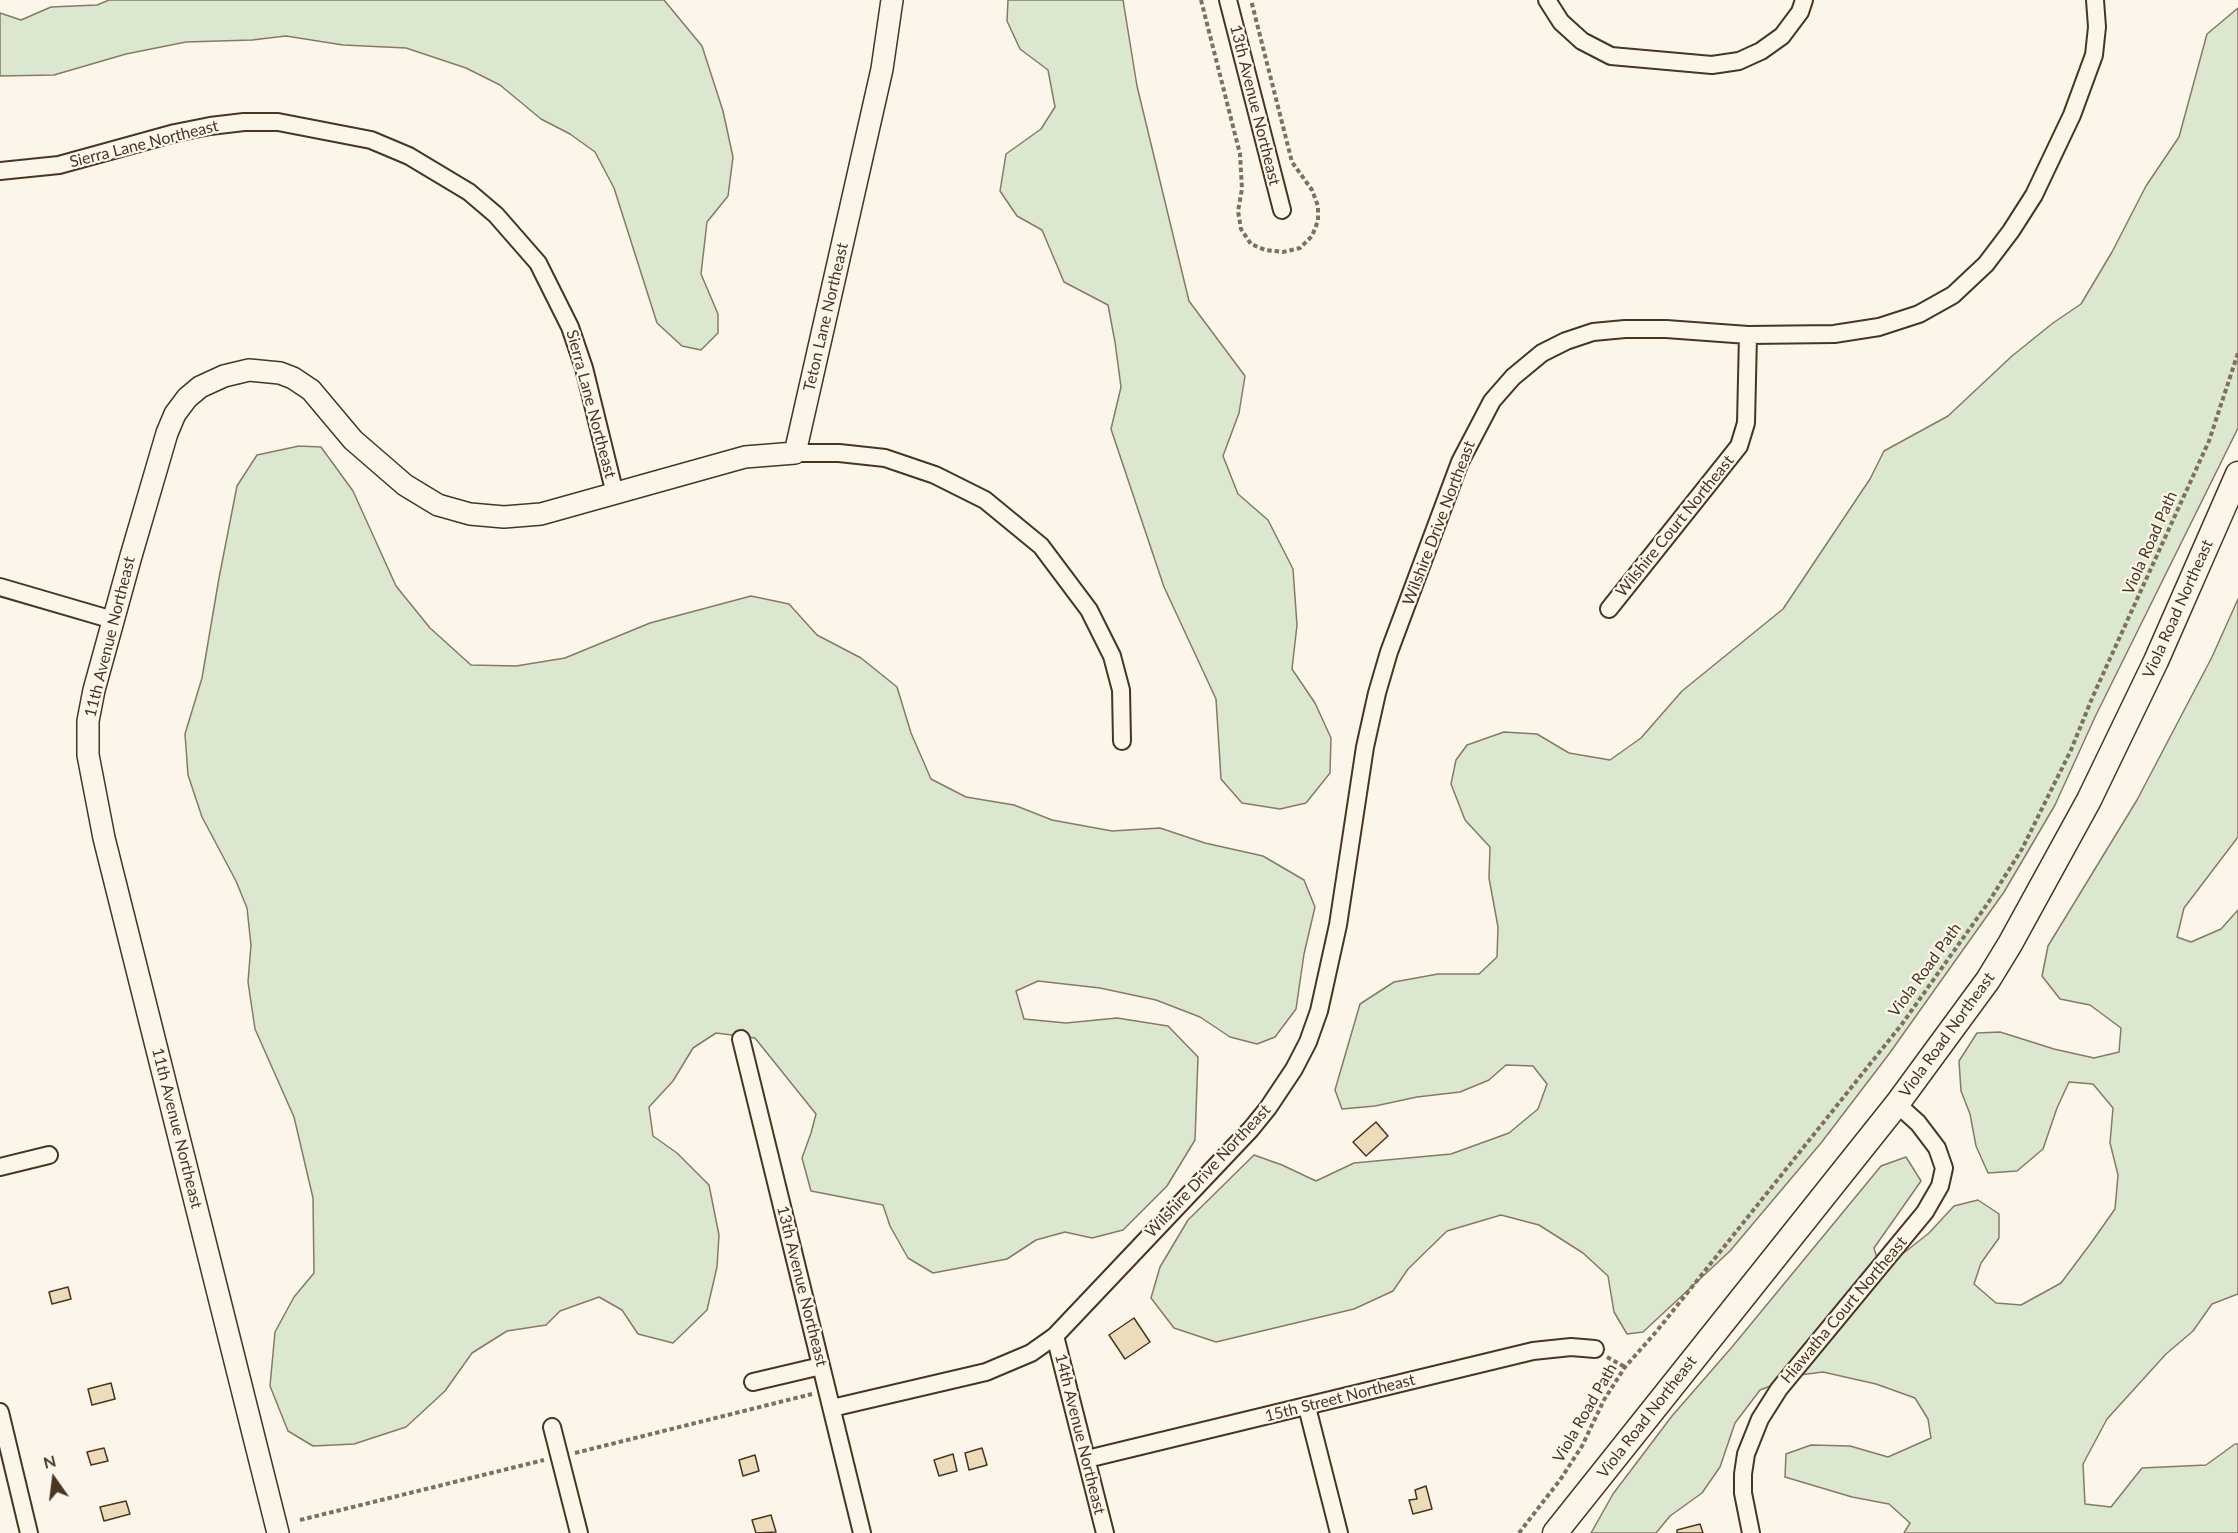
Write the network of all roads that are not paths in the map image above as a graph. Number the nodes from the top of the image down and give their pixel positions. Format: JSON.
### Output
{"nodes":[{"id":1,"x":892,"y":0,"type":"edge"},
{"id":2,"x":1228,"y":0,"type":"edge"},
{"id":3,"x":1547,"y":0,"type":"edge"},
{"id":4,"x":1804,"y":0,"type":"edge"},
{"id":5,"x":2095,"y":0,"type":"edge"},
{"id":6,"x":0,"y":171,"type":"edge"},
{"id":7,"x":1282,"y":210,"type":"dead end"},
{"id":8,"x":1748,"y":334,"type":"junction"},
{"id":9,"x":795,"y":453,"type":"junction"},
{"id":10,"x":2238,"y":474,"type":"edge"},
{"id":11,"x":615,"y":494,"type":"junction"},
{"id":12,"x":0,"y":587,"type":"edge"},
{"id":13,"x":1609,"y":609,"type":"dead end"},
{"id":14,"x":113,"y":620,"type":"junction"},
{"id":15,"x":1122,"y":741,"type":"dead end"},
{"id":16,"x":741,"y":1039,"type":"dead end"},
{"id":17,"x":1897,"y":1104,"type":"junction"},
{"id":18,"x":49,"y":1155,"type":"dead end"},
{"id":19,"x":0,"y":1167,"type":"edge"},
{"id":20,"x":1055,"y":1336,"type":"junction"},
{"id":21,"x":1595,"y":1349,"type":"dead end"},
{"id":22,"x":821,"y":1366,"type":"junction"},
{"id":23,"x":753,"y":1382,"type":"dead end"},
{"id":24,"x":832,"y":1407,"type":"junction"},
{"id":25,"x":1306,"y":1407,"type":"junction"},
{"id":26,"x":0,"y":1412,"type":"edge"},
{"id":27,"x":552,"y":1426,"type":"dead end"},
{"id":28,"x":1087,"y":1459,"type":"junction"},
{"id":29,"x":29,"y":1533,"type":"edge"},
{"id":30,"x":278,"y":1533,"type":"edge"},
{"id":31,"x":579,"y":1533,"type":"edge"},
{"id":32,"x":862,"y":1533,"type":"edge"},
{"id":33,"x":1105,"y":1533,"type":"edge"},
{"id":34,"x":1339,"y":1533,"type":"edge"},
{"id":35,"x":1555,"y":1533,"type":"edge"},
{"id":36,"x":1751,"y":1533,"type":"edge"}],
"edges":[{"from":1,"to":9,"type":"street","name":"Teton Lane Northeast"},
{"from":2,"to":7,"type":"street","name":"13th Avenue Northeast"},
{"from":3,"to":4,"type":"street"},
{"from":5,"to":8,"type":"street","name":"Wilshire Drive Northeast"},
{"from":6,"to":11,"type":"street","name":"Sierra Lane Northeast"},
{"from":8,"to":13,"type":"street","name":"Wilshire Court Northeast"},
{"from":8,"to":20,"type":"street","name":"Wilshire Drive Northeast"},
{"from":9,"to":11,"type":"street"},
{"from":9,"to":15,"type":"street"},
{"from":10,"to":17,"type":"main road","name":"Viola Road Northeast"},
{"from":11,"to":14,"type":"street","name":"11th Avenue Northeast"},
{"from":12,"to":14,"type":"street"},
{"from":14,"to":30,"type":"street","name":"11th Avenue Northeast"},
{"from":16,"to":22,"type":"street","name":"13th Avenue Northeast"},
{"from":17,"to":35,"type":"main road","name":"Viola Road Northeast"},
{"from":17,"to":36,"type":"street","name":"Hiawatha Court Northeast"},
{"from":18,"to":19,"type":"street"},
{"from":20,"to":24,"type":"street"},
{"from":20,"to":28,"type":"street","name":"14th Avenue Northeast"},
{"from":21,"to":25,"type":"street","name":"15th Street Northeast"},
{"from":22,"to":23,"type":"street"},
{"from":22,"to":24,"type":"street","name":"13th Avenue Northeast"},
{"from":24,"to":32,"type":"street","name":"13th Avenue Northeast"},
{"from":25,"to":28,"type":"street","name":"15th Street Northeast"},
{"from":25,"to":34,"type":"street"},
{"from":26,"to":29,"type":"street"},
{"from":27,"to":31,"type":"street"},
{"from":28,"to":33,"type":"street","name":"14th Avenue Northeast"}]}
